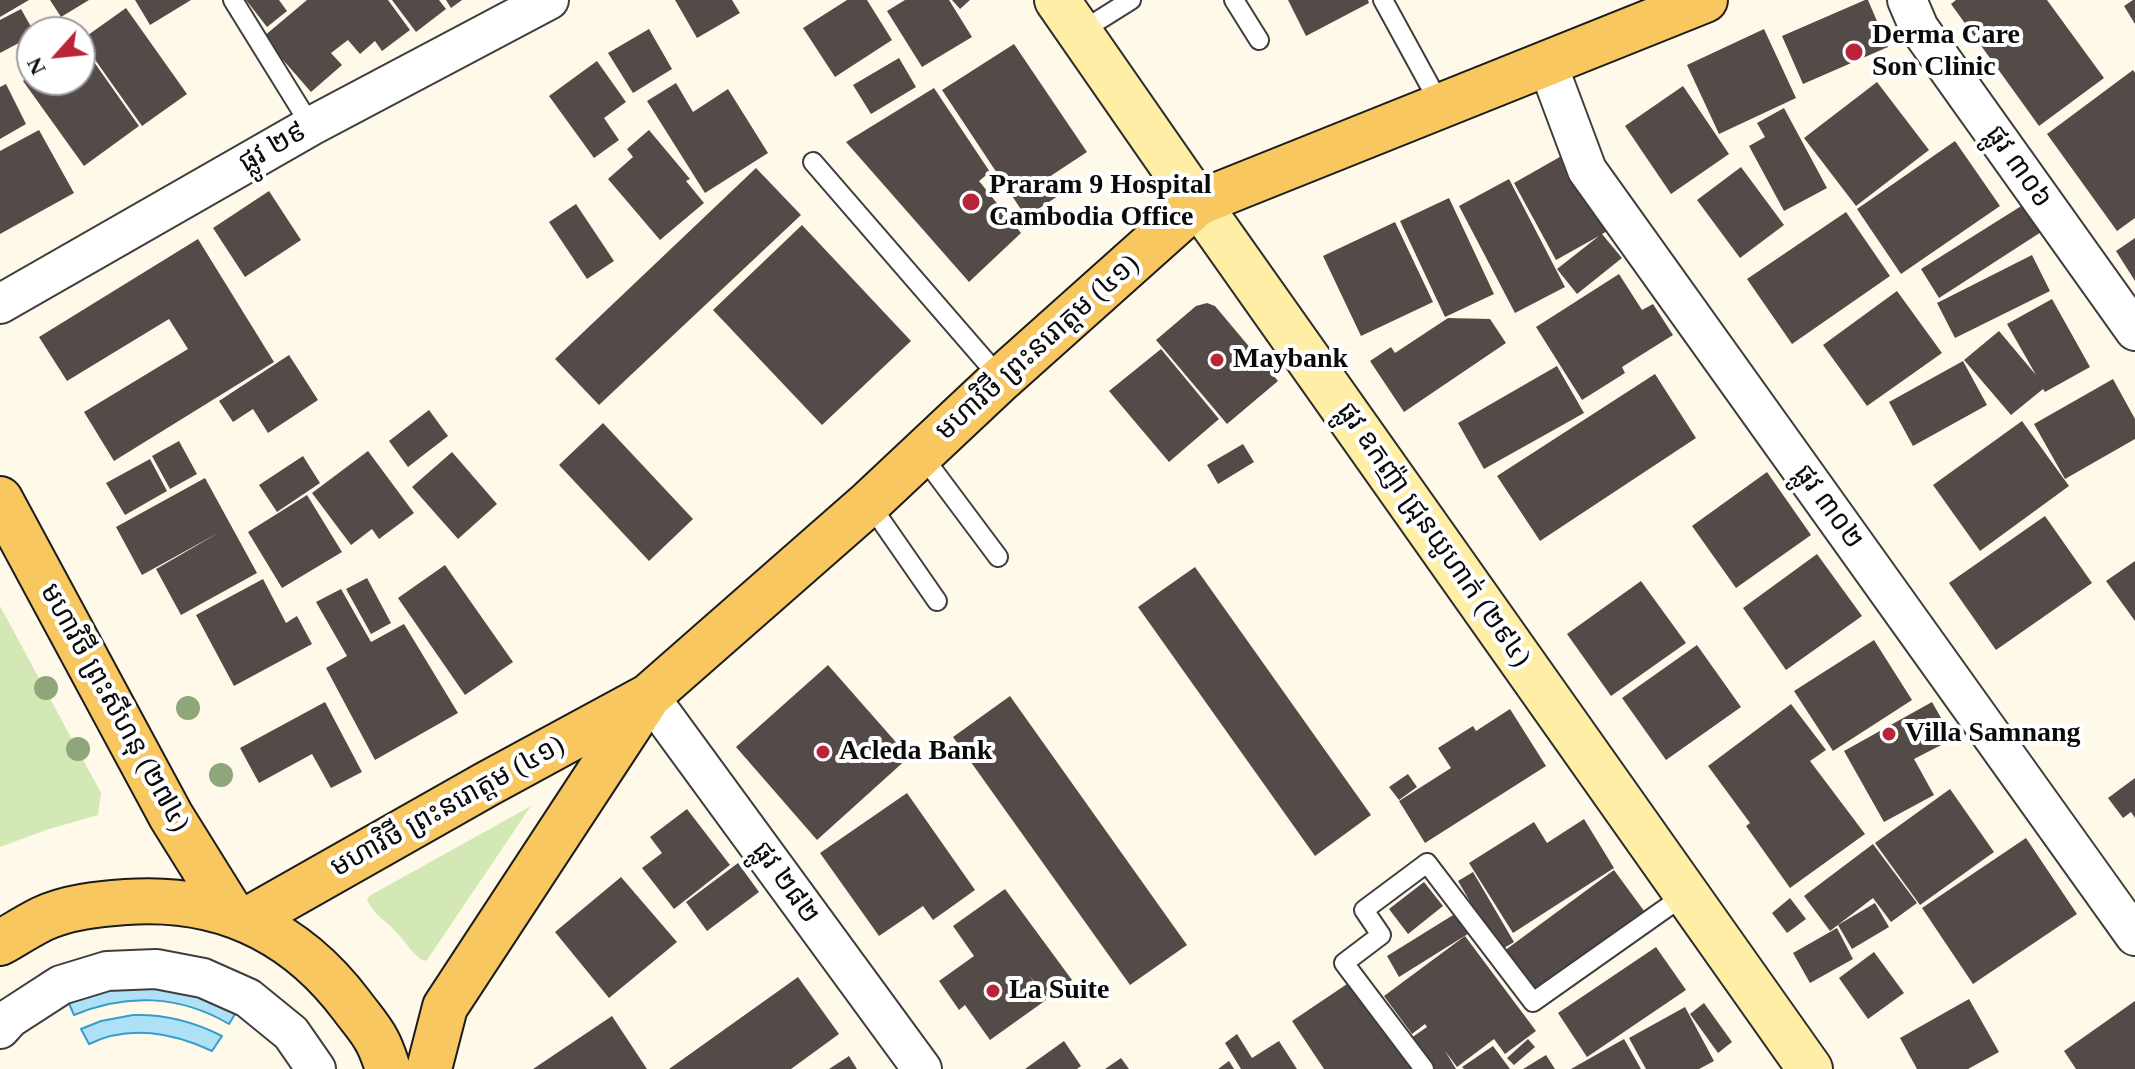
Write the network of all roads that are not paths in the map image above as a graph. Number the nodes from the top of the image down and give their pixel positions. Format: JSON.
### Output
{"nodes":[{"id":1,"x":233,"y":0,"type":"edge"},
{"id":2,"x":549,"y":0,"type":"edge"},
{"id":3,"x":1131,"y":0,"type":"edge"},
{"id":4,"x":1234,"y":0,"type":"edge"},
{"id":5,"x":1383,"y":0,"type":"edge"},
{"id":6,"x":1907,"y":0,"type":"edge"},
{"id":7,"x":1688,"y":3,"type":"edge"},
{"id":8,"x":1069,"y":16,"type":"edge"},
{"id":9,"x":1259,"y":40,"type":"dead end"},
{"id":10,"x":1547,"y":63,"type":"junction"},
{"id":11,"x":1441,"y":106,"type":"junction"},
{"id":12,"x":311,"y":126,"type":"junction"},
{"id":13,"x":813,"y":162,"type":"dead end"},
{"id":14,"x":1198,"y":203,"type":"junction"},
{"id":15,"x":0,"y":304,"type":"edge"},
{"id":16,"x":2135,"y":331,"type":"edge"},
{"id":17,"x":1001,"y":379,"type":"junction"},
{"id":18,"x":921,"y":454,"type":"junction"},
{"id":19,"x":0,"y":499,"type":"edge"},
{"id":20,"x":869,"y":503,"type":"junction"},
{"id":21,"x":998,"y":557,"type":"dead end"},
{"id":22,"x":937,"y":601,"type":"dead end"},
{"id":23,"x":649,"y":696,"type":"junction"},
{"id":24,"x":1686,"y":894,"type":"junction"},
{"id":25,"x":240,"y":917,"type":"junction"},
{"id":26,"x":2135,"y":936,"type":"edge"},
{"id":27,"x":0,"y":943,"type":"edge"},
{"id":28,"x":0,"y":1029,"type":"edge"},
{"id":29,"x":316,"y":1069,"type":"edge"},
{"id":30,"x":388,"y":1069,"type":"edge"},
{"id":31,"x":429,"y":1069,"type":"edge"},
{"id":32,"x":922,"y":1069,"type":"edge"},
{"id":33,"x":1424,"y":1069,"type":"edge"},
{"id":34,"x":1810,"y":1069,"type":"edge"}],
"edges":[{"from":1,"to":12,"type":"lane"},
{"from":2,"to":12,"type":"street","name":"ផ្លូវ ២៩"},
{"from":3,"to":8,"type":"lane"},
{"from":4,"to":9,"type":"lane"},
{"from":5,"to":11,"type":"lane"},
{"from":6,"to":16,"type":"street","name":"ផ្លូវ ៣០៦"},
{"from":7,"to":10,"type":"main road","name":"មហាវិថី ព្រះនរោត្តម (៤១)"},
{"from":8,"to":14,"type":"street","name":"ផ្លូវ ឧកញ៉ា ជ្រុនយូហាក់ (២៩៤)"},
{"from":10,"to":11,"type":"main road","name":"មហាវិថី ព្រះនរោត្តម (៤១)"},
{"from":10,"to":26,"type":"street","name":"ផ្លូវ ៣០២"},
{"from":11,"to":14,"type":"main road","name":"មហាវិថី ព្រះនរោត្តម (៤១)"},
{"from":12,"to":15,"type":"street","name":"ផ្លូវ ២៩"},
{"from":13,"to":17,"type":"lane"},
{"from":14,"to":17,"type":"main road","name":"មហាវិថី ព្រះនរោត្តម (៤១)"},
{"from":14,"to":24,"type":"street","name":"ផ្លូវ ឧកញ៉ា ជ្រុនយូហាក់ (២៩៤)"},
{"from":17,"to":18,"type":"main road","name":"មហាវិថី ព្រះនរោត្តម (៤១)"},
{"from":18,"to":20,"type":"main road","name":"មហាវិថី ព្រះនរោត្តម (៤១)"},
{"from":18,"to":21,"type":"lane"},
{"from":19,"to":25,"type":"main road","name":"មហាវិថី ព្រះសីហនុ (២៧៤)"},
{"from":20,"to":22,"type":"lane"},
{"from":20,"to":23,"type":"main road","name":"មហាវិថី ព្រះនរោត្តម (៤១)"},
{"from":23,"to":25,"type":"main road","name":"មហាវិថី ព្រះនរោត្តម (៤១)"},
{"from":23,"to":31,"type":"main road","name":"មហាវិថី ព្រះនរោត្តម (៤១)"},
{"from":23,"to":32,"type":"street","name":"ផ្លូវ ២៨២"},
{"from":24,"to":33,"type":"lane"},
{"from":24,"to":34,"type":"street","name":"ផ្លូវ ឧកញ៉ា ជ្រុនយូហាក់ (២៩៤)"},
{"from":25,"to":27,"type":"main road"},
{"from":25,"to":30,"type":"main road"},
{"from":28,"to":29,"type":"street"}]}
